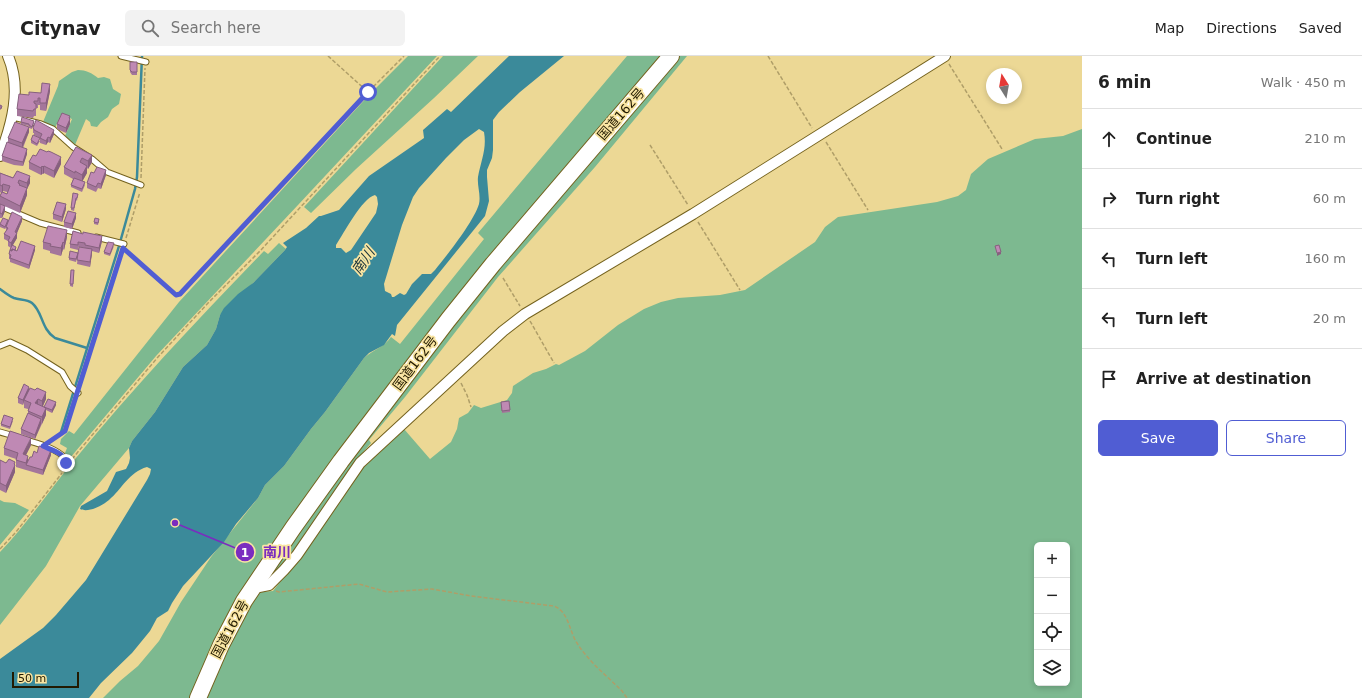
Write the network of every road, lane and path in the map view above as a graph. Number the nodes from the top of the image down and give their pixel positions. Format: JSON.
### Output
{"nodes":[{"id":1,"x":8,"y":56,"type":"edge"},
{"id":2,"x":121,"y":56,"type":"edge"},
{"id":3,"x":328,"y":56,"type":"edge"},
{"id":4,"x":404,"y":56,"type":"edge"},
{"id":5,"x":440,"y":56,"type":"edge"},
{"id":6,"x":671,"y":56,"type":"edge"},
{"id":7,"x":945,"y":56,"type":"edge"},
{"id":8,"x":146,"y":62,"type":"joint"},
{"id":9,"x":368,"y":92,"type":"junction"},
{"id":10,"x":13,"y":117,"type":"junction"},
{"id":11,"x":1002,"y":149,"type":"dead end"},
{"id":12,"x":0,"y":156,"type":"edge"},
{"id":13,"x":141,"y":185,"type":"junction"},
{"id":14,"x":0,"y":206,"type":"edge"},
{"id":15,"x":83,"y":234,"type":"edge"},
{"id":16,"x":90,"y":236,"type":"edge"},
{"id":17,"x":124,"y":244,"type":"joint"},
{"id":18,"x":503,"y":278,"type":"dead end"},
{"id":19,"x":525,"y":314,"type":"junction"},
{"id":20,"x":0,"y":346,"type":"edge"},
{"id":21,"x":554,"y":363,"type":"dead end"},
{"id":22,"x":455,"y":375,"type":"junction"},
{"id":23,"x":78,"y":393,"type":"junction"},
{"id":24,"x":472,"y":407,"type":"dead end"},
{"id":25,"x":0,"y":432,"type":"edge"},
{"id":26,"x":43,"y":446,"type":"junction"},
{"id":27,"x":65,"y":467,"type":"junction"},
{"id":28,"x":0,"y":549,"type":"edge"},
{"id":29,"x":261,"y":585,"type":"junction"},
{"id":30,"x":198,"y":698,"type":"edge"},
{"id":31,"x":627,"y":698,"type":"edge"}],
"edges":[{"from":1,"to":10,"type":"street"},
{"from":2,"to":8,"type":"lane"},
{"from":3,"to":9,"type":"path"},
{"from":4,"to":9,"type":"path"},
{"from":5,"to":27,"type":"path"},
{"from":6,"to":29,"type":"highway","name":"国道162号"},
{"from":7,"to":11,"type":"path"},
{"from":7,"to":19,"type":"street"},
{"from":8,"to":13,"type":"path"},
{"from":9,"to":23,"type":"path"},
{"from":10,"to":12,"type":"street"},
{"from":10,"to":13,"type":"lane"},
{"from":13,"to":17,"type":"path"},
{"from":14,"to":15,"type":"lane"},
{"from":16,"to":17,"type":"lane"},
{"from":18,"to":19,"type":"path"},
{"from":19,"to":21,"type":"path"},
{"from":19,"to":22,"type":"street"},
{"from":20,"to":23,"type":"lane"},
{"from":22,"to":24,"type":"path"},
{"from":22,"to":29,"type":"street"},
{"from":23,"to":26,"type":"path"},
{"from":25,"to":26,"type":"lane"},
{"from":26,"to":27,"type":"lane"},
{"from":27,"to":28,"type":"path"},
{"from":29,"to":30,"type":"highway","name":"国道162号"},
{"from":29,"to":31,"type":"path"}]}
